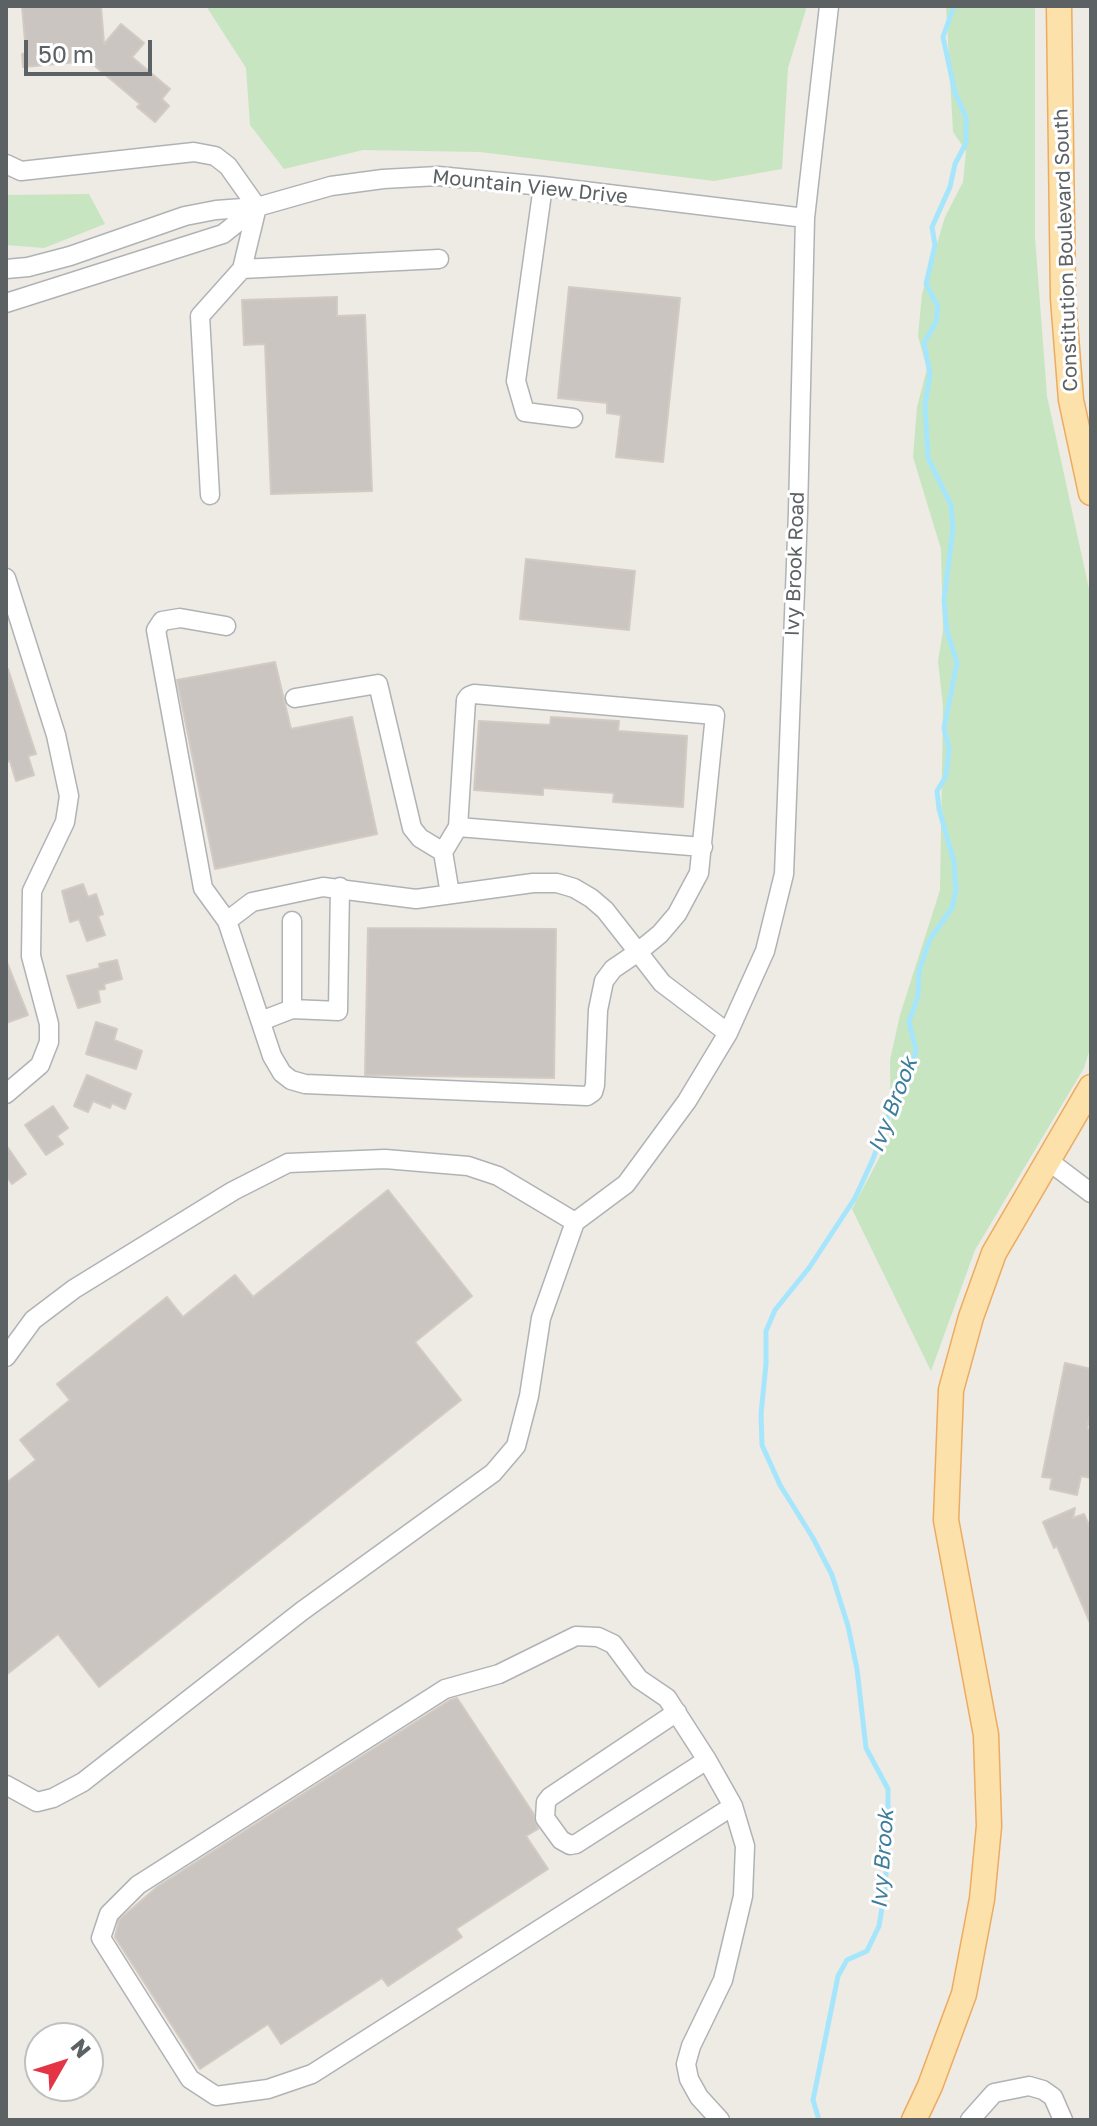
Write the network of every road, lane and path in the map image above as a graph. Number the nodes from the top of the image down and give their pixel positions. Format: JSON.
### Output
{"nodes":[{"id":1,"x":829,"y":6,"type":"edge"},
{"id":2,"x":1059,"y":6,"type":"edge"},
{"id":3,"x":6,"y":164,"type":"edge"},
{"id":4,"x":543,"y":186,"type":"junction"},
{"id":5,"x":257,"y":207,"type":"junction"},
{"id":6,"x":805,"y":218,"type":"junction"},
{"id":7,"x":439,"y":259,"type":"dead end"},
{"id":8,"x":6,"y":269,"type":"edge"},
{"id":9,"x":242,"y":269,"type":"junction"},
{"id":10,"x":6,"y":303,"type":"edge"},
{"id":11,"x":573,"y":418,"type":"dead end"},
{"id":12,"x":1091,"y":493,"type":"edge"},
{"id":13,"x":210,"y":495,"type":"dead end"},
{"id":14,"x":6,"y":578,"type":"edge"},
{"id":15,"x":226,"y":626,"type":"dead end"},
{"id":16,"x":295,"y":698,"type":"dead end"},
{"id":17,"x":458,"y":827,"type":"junction"},
{"id":18,"x":703,"y":847,"type":"junction"},
{"id":19,"x":443,"y":852,"type":"junction"},
{"id":20,"x":340,"y":887,"type":"junction"},
{"id":21,"x":450,"y":894,"type":"junction"},
{"id":22,"x":227,"y":921,"type":"junction"},
{"id":23,"x":292,"y":921,"type":"dead end"},
{"id":24,"x":638,"y":952,"type":"junction"},
{"id":25,"x":292,"y":1009,"type":"junction"},
{"id":26,"x":261,"y":1021,"type":"junction"},
{"id":27,"x":728,"y":1033,"type":"junction"},
{"id":28,"x":1091,"y":1087,"type":"edge"},
{"id":29,"x":6,"y":1094,"type":"edge"},
{"id":30,"x":1050,"y":1162,"type":"junction"},
{"id":31,"x":1091,"y":1193,"type":"edge"},
{"id":32,"x":575,"y":1222,"type":"junction"},
{"id":33,"x":6,"y":1357,"type":"edge"},
{"id":34,"x":677,"y":1712,"type":"junction"},
{"id":35,"x":707,"y":1760,"type":"junction"},
{"id":36,"x":6,"y":1785,"type":"edge"},
{"id":37,"x":733,"y":1806,"type":"junction"},
{"id":38,"x":716,"y":2116,"type":"edge"},
{"id":39,"x":914,"y":2120,"type":"edge"},
{"id":40,"x":970,"y":2120,"type":"edge"},
{"id":41,"x":1063,"y":2120,"type":"edge"}],
"edges":[{"from":1,"to":6,"type":"street","name":"Ivy Brook Road"},
{"from":2,"to":12,"type":"main road","name":"Constitution Boulevard South"},
{"from":3,"to":5,"type":"street"},
{"from":4,"to":5,"type":"street","name":"Mountain View Drive"},
{"from":4,"to":6,"type":"street","name":"Mountain View Drive"},
{"from":4,"to":11,"type":"street"},
{"from":5,"to":8,"type":"street","name":"Mountain View Drive"},
{"from":5,"to":9,"type":"street"},
{"from":5,"to":10,"type":"street","name":"Mountain View Drive"},
{"from":6,"to":27,"type":"street","name":"Ivy Brook Road"},
{"from":7,"to":9,"type":"street"},
{"from":9,"to":13,"type":"street"},
{"from":14,"to":29,"type":"street"},
{"from":15,"to":22,"type":"street"},
{"from":16,"to":19,"type":"street"},
{"from":17,"to":18,"type":"street"},
{"from":17,"to":18,"type":"street"},
{"from":17,"to":19,"type":"street"},
{"from":18,"to":24,"type":"street"},
{"from":19,"to":21,"type":"street"},
{"from":20,"to":21,"type":"street"},
{"from":20,"to":22,"type":"street"},
{"from":20,"to":25,"type":"street"},
{"from":21,"to":24,"type":"street"},
{"from":22,"to":26,"type":"street"},
{"from":23,"to":25,"type":"street"},
{"from":24,"to":26,"type":"street"},
{"from":24,"to":27,"type":"street"},
{"from":25,"to":26,"type":"street"},
{"from":27,"to":32,"type":"street","name":"Ivy Brook Road"},
{"from":28,"to":30,"type":"main road"},
{"from":30,"to":31,"type":"street"},
{"from":30,"to":39,"type":"main road"},
{"from":32,"to":33,"type":"street"},
{"from":32,"to":36,"type":"street"},
{"from":34,"to":35,"type":"street"},
{"from":34,"to":35,"type":"street"},
{"from":34,"to":37,"type":"street"},
{"from":35,"to":37,"type":"street"},
{"from":37,"to":38,"type":"street"},
{"from":40,"to":41,"type":"street"}]}
